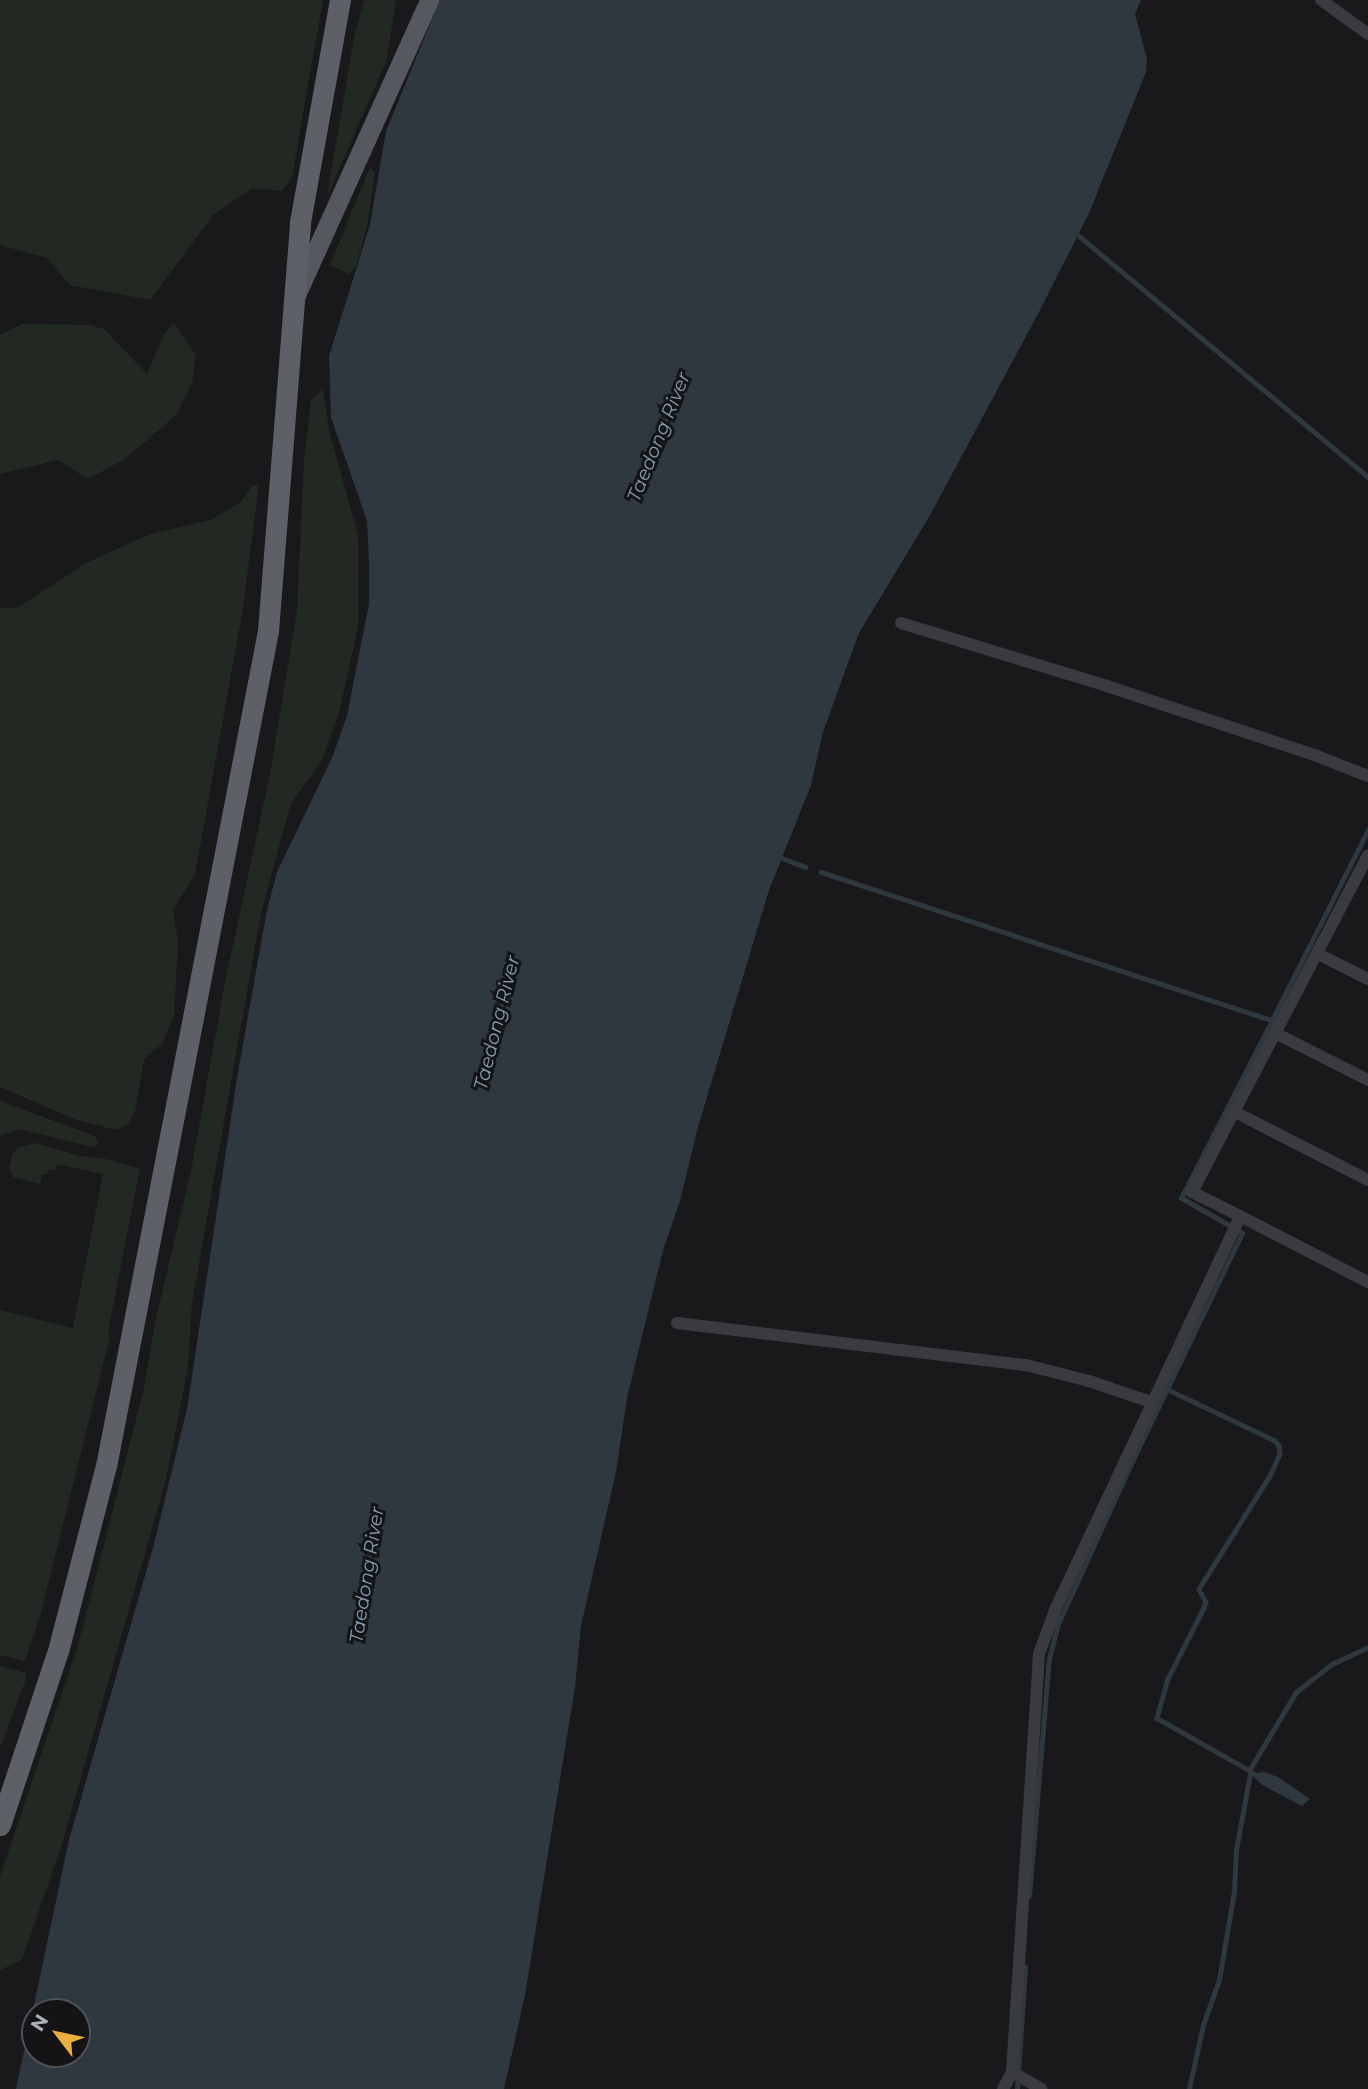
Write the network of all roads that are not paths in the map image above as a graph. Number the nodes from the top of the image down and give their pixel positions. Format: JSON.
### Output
{"nodes":[{"id":1,"x":340,"y":0,"type":"edge"},
{"id":2,"x":429,"y":0,"type":"edge"},
{"id":3,"x":1321,"y":0,"type":"edge"},
{"id":4,"x":1368,"y":34,"type":"edge"},
{"id":5,"x":296,"y":296,"type":"junction"},
{"id":6,"x":901,"y":623,"type":"dead end"},
{"id":7,"x":1368,"y":776,"type":"edge"},
{"id":8,"x":1368,"y":855,"type":"edge"},
{"id":9,"x":1363,"y":876,"type":"edge"},
{"id":10,"x":1318,"y":954,"type":"junction"},
{"id":11,"x":1368,"y":979,"type":"edge"},
{"id":12,"x":1277,"y":1034,"type":"junction"},
{"id":13,"x":1368,"y":1080,"type":"edge"},
{"id":14,"x":1235,"y":1112,"type":"junction"},
{"id":15,"x":1368,"y":1180,"type":"edge"},
{"id":16,"x":1240,"y":1216,"type":"junction"},
{"id":17,"x":1368,"y":1282,"type":"edge"},
{"id":18,"x":677,"y":1322,"type":"dead end"},
{"id":19,"x":1151,"y":1402,"type":"junction"},
{"id":20,"x":0,"y":1825,"type":"edge"},
{"id":21,"x":1012,"y":2072,"type":"junction"},
{"id":22,"x":1003,"y":2089,"type":"edge"},
{"id":23,"x":1041,"y":2089,"type":"edge"}],
"edges":[{"from":1,"to":5,"type":"highway"},
{"from":2,"to":5,"type":"main road"},
{"from":3,"to":4,"type":"street"},
{"from":5,"to":20,"type":"highway"},
{"from":6,"to":7,"type":"street"},
{"from":8,"to":9,"type":"street"},
{"from":9,"to":10,"type":"street"},
{"from":10,"to":11,"type":"street"},
{"from":10,"to":12,"type":"street"},
{"from":12,"to":13,"type":"street"},
{"from":12,"to":14,"type":"street"},
{"from":14,"to":15,"type":"street"},
{"from":14,"to":16,"type":"street"},
{"from":16,"to":17,"type":"street"},
{"from":16,"to":19,"type":"street"},
{"from":18,"to":19,"type":"street"},
{"from":19,"to":21,"type":"street"},
{"from":21,"to":22,"type":"street"},
{"from":21,"to":23,"type":"street"}]}
